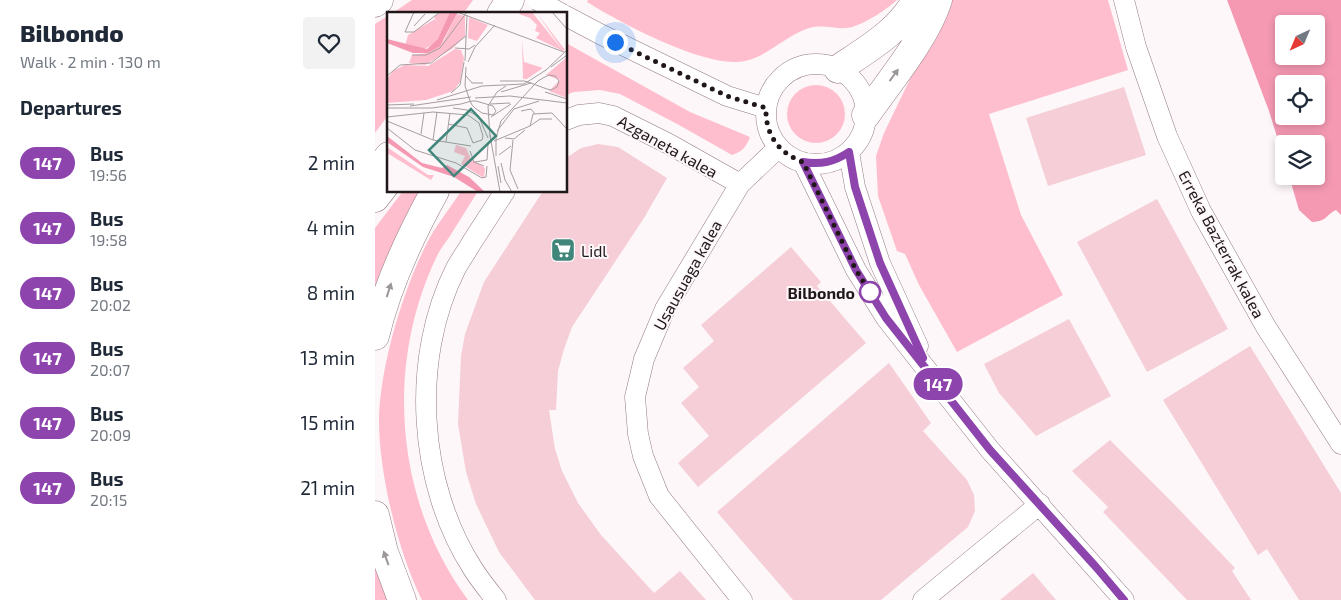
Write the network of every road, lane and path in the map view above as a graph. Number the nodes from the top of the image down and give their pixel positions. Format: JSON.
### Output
{"nodes":[{"id":1,"x":379,"y":0,"type":"edge"},
{"id":2,"x":510,"y":0,"type":"edge"},
{"id":3,"x":537,"y":0,"type":"edge"},
{"id":4,"x":549,"y":0,"type":"edge"},
{"id":5,"x":566,"y":0,"type":"edge"},
{"id":6,"x":917,"y":0,"type":"edge"},
{"id":7,"x":938,"y":0,"type":"edge"},
{"id":8,"x":1124,"y":0,"type":"edge"},
{"id":9,"x":375,"y":3,"type":"edge"},
{"id":10,"x":502,"y":12,"type":"edge"},
{"id":11,"x":542,"y":12,"type":"edge"},
{"id":12,"x":557,"y":12,"type":"edge"},
{"id":13,"x":558,"y":12,"type":"edge"},
{"id":14,"x":567,"y":17,"type":"edge"},
{"id":15,"x":838,"y":69,"type":"junction"},
{"id":16,"x":766,"y":108,"type":"junction"},
{"id":17,"x":866,"y":114,"type":"junction"},
{"id":18,"x":567,"y":120,"type":"edge"},
{"id":19,"x":779,"y":147,"type":"junction"},
{"id":20,"x":849,"y":152,"type":"junction"},
{"id":21,"x":387,"y":158,"type":"edge"},
{"id":22,"x":803,"y":162,"type":"junction"},
{"id":23,"x":375,"y":173,"type":"edge"},
{"id":24,"x":387,"y":183,"type":"edge"},
{"id":25,"x":740,"y":184,"type":"junction"},
{"id":26,"x":434,"y":192,"type":"edge"},
{"id":27,"x":504,"y":192,"type":"edge"},
{"id":28,"x":375,"y":198,"type":"edge"},
{"id":29,"x":375,"y":336,"type":"edge"},
{"id":30,"x":931,"y":373,"type":"junction"},
{"id":31,"x":1341,"y":444,"type":"edge"},
{"id":32,"x":1040,"y":504,"type":"junction"},
{"id":33,"x":375,"y":515,"type":"edge"},
{"id":34,"x":402,"y":600,"type":"edge"},
{"id":35,"x":496,"y":600,"type":"edge"},
{"id":36,"x":742,"y":600,"type":"edge"},
{"id":37,"x":923,"y":600,"type":"edge"},
{"id":38,"x":1124,"y":600,"type":"edge"}],
"edges":[{"from":1,"to":9,"type":"main road"},
{"from":2,"to":10,"type":"main road"},
{"from":3,"to":13,"type":"street","bridge":true},
{"from":4,"to":11,"type":"main road"},
{"from":5,"to":12,"type":"main road"},
{"from":6,"to":15,"type":"main road"},
{"from":17,"to":7,"type":"main road","one_way":true},
{"from":8,"to":31,"type":"street","name":"Erreka Bazterrak kalea"},
{"from":14,"to":16,"type":"street"},
{"from":15,"to":16,"type":"street"},
{"from":15,"to":17,"type":"street"},
{"from":16,"to":19,"type":"street"},
{"from":17,"to":20,"type":"street"},
{"from":18,"to":25,"type":"street","name":"Azganeta kalea"},
{"from":19,"to":22,"type":"street"},
{"from":19,"to":25,"type":"street","name":"Usausuaga kalea"},
{"from":20,"to":22,"type":"street"},
{"from":20,"to":30,"type":"street"},
{"from":21,"to":23,"type":"main road"},
{"from":22,"to":30,"type":"street"},
{"from":24,"to":28,"type":"main road"},
{"from":25,"to":36,"type":"street","name":"Usausuaga kalea"},
{"from":29,"to":26,"type":"main road","one_way":true},
{"from":27,"to":35,"type":"street"},
{"from":30,"to":32,"type":"street"},
{"from":32,"to":37,"type":"street"},
{"from":32,"to":38,"type":"street"},
{"from":34,"to":33,"type":"main road","one_way":true}]}
